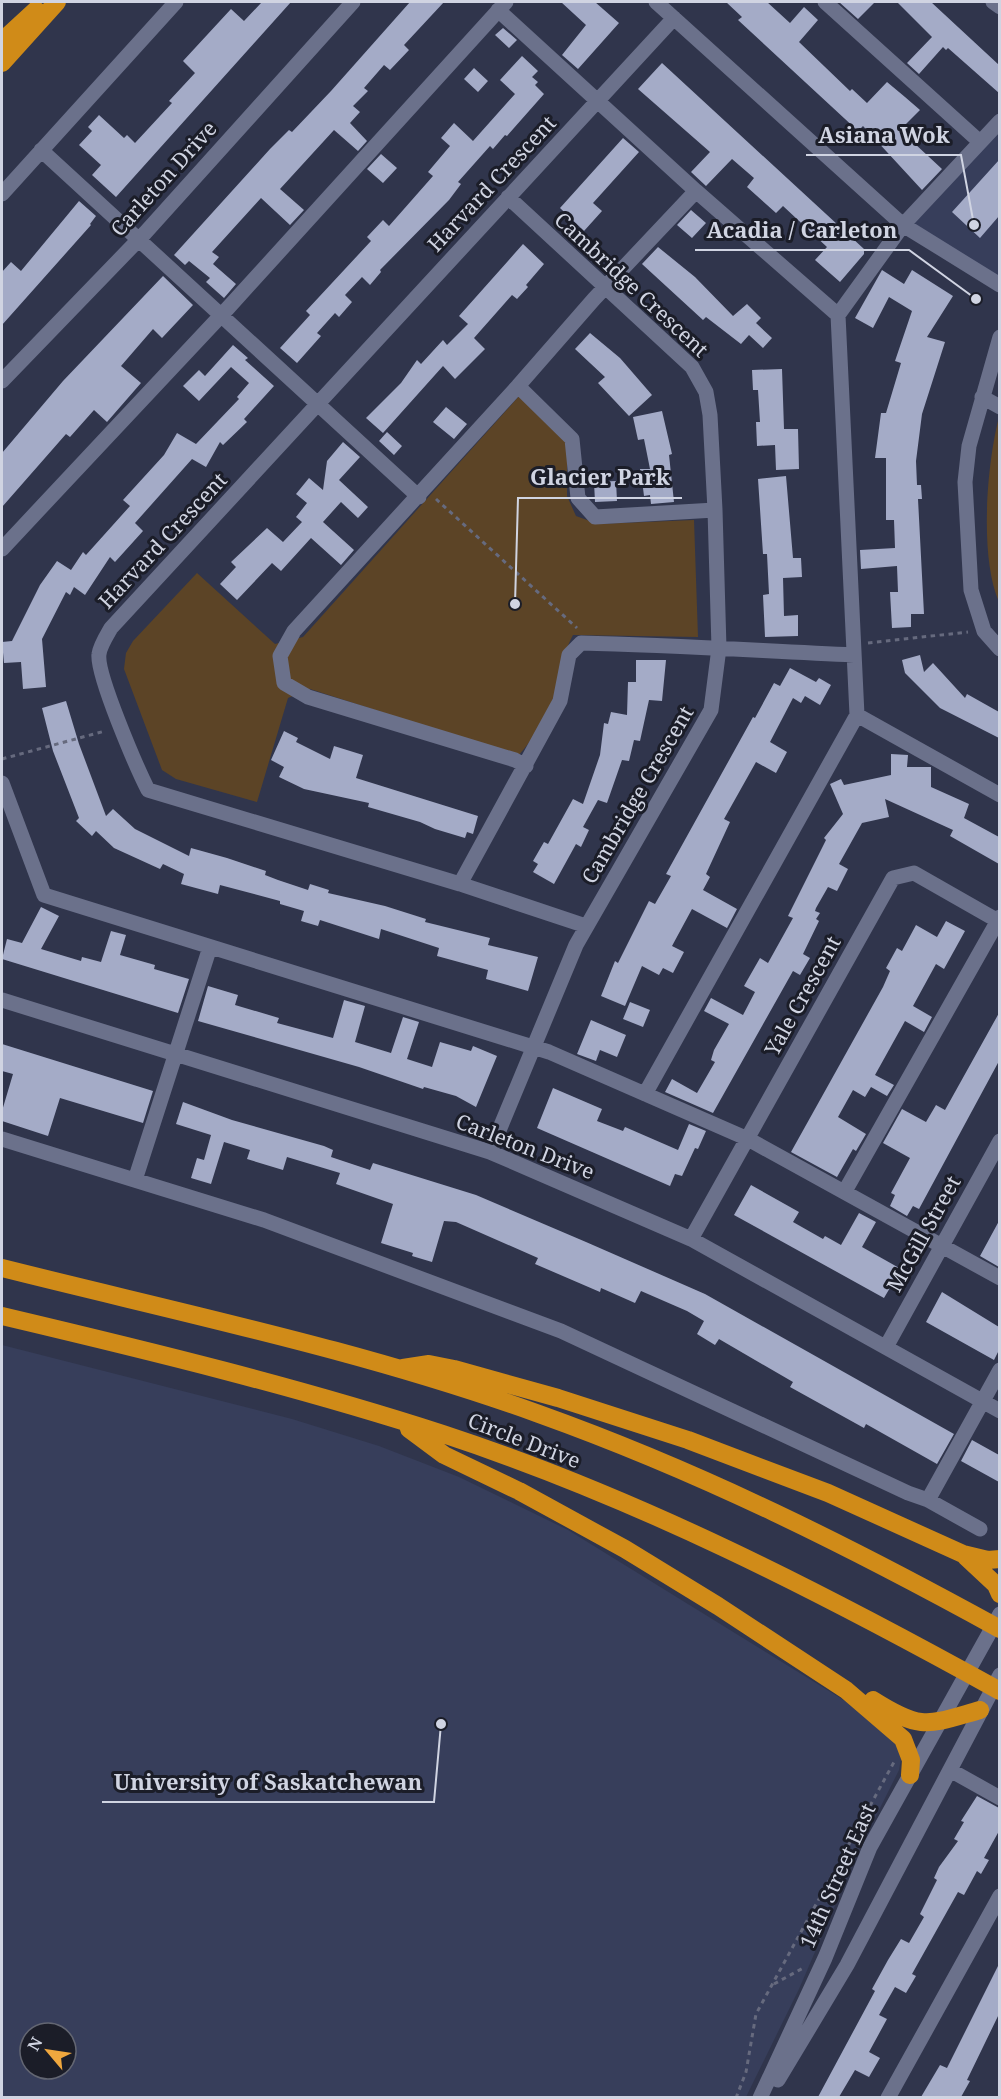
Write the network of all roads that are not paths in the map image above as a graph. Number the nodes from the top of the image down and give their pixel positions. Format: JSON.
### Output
{"nodes":[{"id":1,"x":46,"y":2,"type":"edge"},
{"id":2,"x":57,"y":2,"type":"edge"},
{"id":3,"x":176,"y":2,"type":"edge"},
{"id":4,"x":354,"y":2,"type":"edge"},
{"id":5,"x":656,"y":2,"type":"edge"},
{"id":6,"x":825,"y":2,"type":"edge"},
{"id":7,"x":993,"y":2,"type":"edge"},
{"id":8,"x":502,"y":6,"type":"edge"},
{"id":9,"x":999,"y":7,"type":"edge"},
{"id":10,"x":674,"y":18,"type":"junction"},
{"id":11,"x":2,"y":40,"type":"edge"},
{"id":12,"x":2,"y":63,"type":"edge"},
{"id":13,"x":597,"y":101,"type":"junction"},
{"id":14,"x":999,"y":121,"type":"edge"},
{"id":15,"x":980,"y":142,"type":"junction"},
{"id":16,"x":41,"y":150,"type":"junction"},
{"id":17,"x":696,"y":191,"type":"junction"},
{"id":18,"x":2,"y":194,"type":"edge"},
{"id":19,"x":508,"y":197,"type":"junction"},
{"id":20,"x":903,"y":225,"type":"junction"},
{"id":21,"x":140,"y":239,"type":"junction"},
{"id":22,"x":999,"y":285,"type":"edge"},
{"id":23,"x":604,"y":288,"type":"junction"},
{"id":24,"x":222,"y":314,"type":"junction"},
{"id":25,"x":838,"y":315,"type":"junction"},
{"id":26,"x":999,"y":338,"type":"edge"},
{"id":27,"x":2,"y":381,"type":"edge"},
{"id":28,"x":518,"y":386,"type":"junction"},
{"id":29,"x":982,"y":397,"type":"junction"},
{"id":30,"x":319,"y":403,"type":"junction"},
{"id":31,"x":999,"y":407,"type":"edge"},
{"id":32,"x":422,"y":494,"type":"junction"},
{"id":33,"x":715,"y":510,"type":"junction"},
{"id":34,"x":2,"y":549,"type":"edge"},
{"id":35,"x":719,"y":648,"type":"junction"},
{"id":36,"x":999,"y":649,"type":"edge"},
{"id":37,"x":854,"y":655,"type":"junction"},
{"id":38,"x":857,"y":715,"type":"junction"},
{"id":39,"x":526,"y":766,"type":"junction"},
{"id":40,"x":2,"y":783,"type":"edge"},
{"id":41,"x":999,"y":795,"type":"edge"},
{"id":42,"x":460,"y":884,"type":"junction"},
{"id":43,"x":999,"y":920,"type":"edge"},
{"id":44,"x":586,"y":926,"type":"junction"},
{"id":45,"x":210,"y":946,"type":"junction"},
{"id":46,"x":2,"y":1000,"type":"edge"},
{"id":47,"x":535,"y":1047,"type":"junction"},
{"id":48,"x":177,"y":1055,"type":"junction"},
{"id":49,"x":645,"y":1094,"type":"junction"},
{"id":50,"x":2,"y":1138,"type":"edge"},
{"id":51,"x":748,"y":1139,"type":"junction"},
{"id":52,"x":999,"y":1141,"type":"edge"},
{"id":53,"x":490,"y":1152,"type":"junction"},
{"id":54,"x":135,"y":1180,"type":"junction"},
{"id":55,"x":845,"y":1191,"type":"junction"},
{"id":56,"x":692,"y":1239,"type":"junction"},
{"id":57,"x":941,"y":1246,"type":"junction"},
{"id":58,"x":2,"y":1268,"type":"edge"},
{"id":59,"x":999,"y":1278,"type":"edge"},
{"id":60,"x":2,"y":1316,"type":"edge"},
{"id":61,"x":886,"y":1347,"type":"junction"},
{"id":62,"x":402,"y":1369,"type":"junction"},
{"id":63,"x":999,"y":1370,"type":"edge"},
{"id":64,"x":982,"y":1401,"type":"junction"},
{"id":65,"x":999,"y":1411,"type":"edge"},
{"id":66,"x":398,"y":1420,"type":"junction"},
{"id":67,"x":928,"y":1500,"type":"junction"},
{"id":68,"x":980,"y":1528,"type":"dead end"},
{"id":69,"x":963,"y":1554,"type":"junction"},
{"id":70,"x":999,"y":1559,"type":"edge"},
{"id":71,"x":999,"y":1594,"type":"edge"},
{"id":72,"x":999,"y":1614,"type":"edge"},
{"id":73,"x":999,"y":1629,"type":"edge"},
{"id":74,"x":999,"y":1675,"type":"edge"},
{"id":75,"x":846,"y":1690,"type":"junction"},
{"id":76,"x":999,"y":1691,"type":"edge"},
{"id":77,"x":980,"y":1710,"type":"junction"},
{"id":78,"x":938,"y":1722,"type":"junction"},
{"id":79,"x":950,"y":1770,"type":"junction"},
{"id":80,"x":910,"y":1775,"type":"junction"},
{"id":81,"x":999,"y":1798,"type":"edge"},
{"id":82,"x":999,"y":1896,"type":"edge"},
{"id":83,"x":760,"y":2097,"type":"edge"},
{"id":84,"x":768,"y":2097,"type":"edge"},
{"id":85,"x":888,"y":2097,"type":"edge"}],
"edges":[{"from":1,"to":11,"type":"highway"},
{"from":2,"to":12,"type":"highway"},
{"from":3,"to":16,"type":"street"},
{"from":4,"to":21,"type":"street","name":"Carleton Drive"},
{"from":5,"to":10,"type":"street"},
{"from":6,"to":15,"type":"street"},
{"from":7,"to":9,"type":"street"},
{"from":8,"to":13,"type":"street"},
{"from":8,"to":24,"type":"street"},
{"from":10,"to":13,"type":"street","name":"Harvard Crescent"},
{"from":10,"to":20,"type":"street"},
{"from":13,"to":17,"type":"street"},
{"from":13,"to":19,"type":"street","name":"Harvard Crescent"},
{"from":14,"to":15,"type":"street"},
{"from":15,"to":20,"type":"street"},
{"from":16,"to":18,"type":"street"},
{"from":16,"to":21,"type":"street"},
{"from":17,"to":23,"type":"street"},
{"from":17,"to":25,"type":"street"},
{"from":19,"to":23,"type":"street","name":"Cambridge Crescent"},
{"from":19,"to":30,"type":"street","name":"Harvard Crescent"},
{"from":20,"to":22,"type":"street"},
{"from":20,"to":25,"type":"street"},
{"from":21,"to":24,"type":"street"},
{"from":21,"to":27,"type":"street","name":"Carleton Drive"},
{"from":23,"to":28,"type":"street"},
{"from":23,"to":33,"type":"street","name":"Cambridge Crescent"},
{"from":24,"to":30,"type":"street"},
{"from":24,"to":34,"type":"street"},
{"from":25,"to":37,"type":"street"},
{"from":26,"to":29,"type":"street"},
{"from":28,"to":32,"type":"street"},
{"from":28,"to":33,"type":"street"},
{"from":29,"to":31,"type":"street"},
{"from":29,"to":36,"type":"street"},
{"from":30,"to":32,"type":"street"},
{"from":30,"to":42,"type":"street","name":"Harvard Crescent"},
{"from":32,"to":39,"type":"street"},
{"from":33,"to":35,"type":"street","name":"Cambridge Crescent"},
{"from":35,"to":37,"type":"street"},
{"from":35,"to":39,"type":"street"},
{"from":35,"to":44,"type":"street","name":"Cambridge Crescent"},
{"from":37,"to":38,"type":"street"},
{"from":38,"to":41,"type":"street"},
{"from":38,"to":49,"type":"street"},
{"from":39,"to":42,"type":"street"},
{"from":40,"to":45,"type":"street"},
{"from":42,"to":44,"type":"street","name":"Harvard Crescent"},
{"from":43,"to":51,"type":"street","name":"Yale Crescent"},
{"from":43,"to":55,"type":"street"},
{"from":44,"to":47,"type":"street","name":"Cambridge Crescent"},
{"from":45,"to":47,"type":"street"},
{"from":45,"to":48,"type":"street"},
{"from":46,"to":48,"type":"street","name":"Carleton Drive"},
{"from":47,"to":49,"type":"street"},
{"from":47,"to":53,"type":"street","name":"Cambridge Crescent"},
{"from":48,"to":53,"type":"street","name":"Carleton Drive"},
{"from":48,"to":54,"type":"street"},
{"from":49,"to":51,"type":"street"},
{"from":50,"to":54,"type":"street"},
{"from":51,"to":55,"type":"street"},
{"from":51,"to":56,"type":"street","name":"Yale Crescent"},
{"from":52,"to":57,"type":"street","name":"McGill Street"},
{"from":53,"to":56,"type":"street","name":"Carleton Drive"},
{"from":54,"to":67,"type":"street"},
{"from":55,"to":57,"type":"street"},
{"from":56,"to":61,"type":"street","name":"Carleton Drive"},
{"from":57,"to":59,"type":"street"},
{"from":57,"to":61,"type":"street","name":"McGill Street"},
{"from":58,"to":62,"type":"highway","name":"Circle Drive"},
{"from":60,"to":66,"type":"highway","name":"Circle Drive"},
{"from":61,"to":64,"type":"street","name":"Carleton Drive"},
{"from":62,"to":69,"type":"highway"},
{"from":62,"to":73,"type":"highway","name":"Circle Drive"},
{"from":63,"to":64,"type":"street"},
{"from":64,"to":65,"type":"street","name":"Carleton Drive"},
{"from":64,"to":67,"type":"street"},
{"from":66,"to":75,"type":"highway"},
{"from":66,"to":76,"type":"highway","name":"Circle Drive"},
{"from":67,"to":68,"type":"street"},
{"from":69,"to":70,"type":"highway"},
{"from":69,"to":71,"type":"highway"},
{"from":72,"to":78,"type":"street","name":"14th Street East"},
{"from":74,"to":77,"type":"street"},
{"from":75,"to":78,"type":"highway"},
{"from":75,"to":80,"type":"highway"},
{"from":77,"to":78,"type":"highway"},
{"from":77,"to":79,"type":"street"},
{"from":78,"to":80,"type":"street","name":"14th Street East"},
{"from":79,"to":81,"type":"street"},
{"from":79,"to":84,"type":"street"},
{"from":80,"to":83,"type":"street","name":"14th Street East"},
{"from":82,"to":85,"type":"street"}]}
